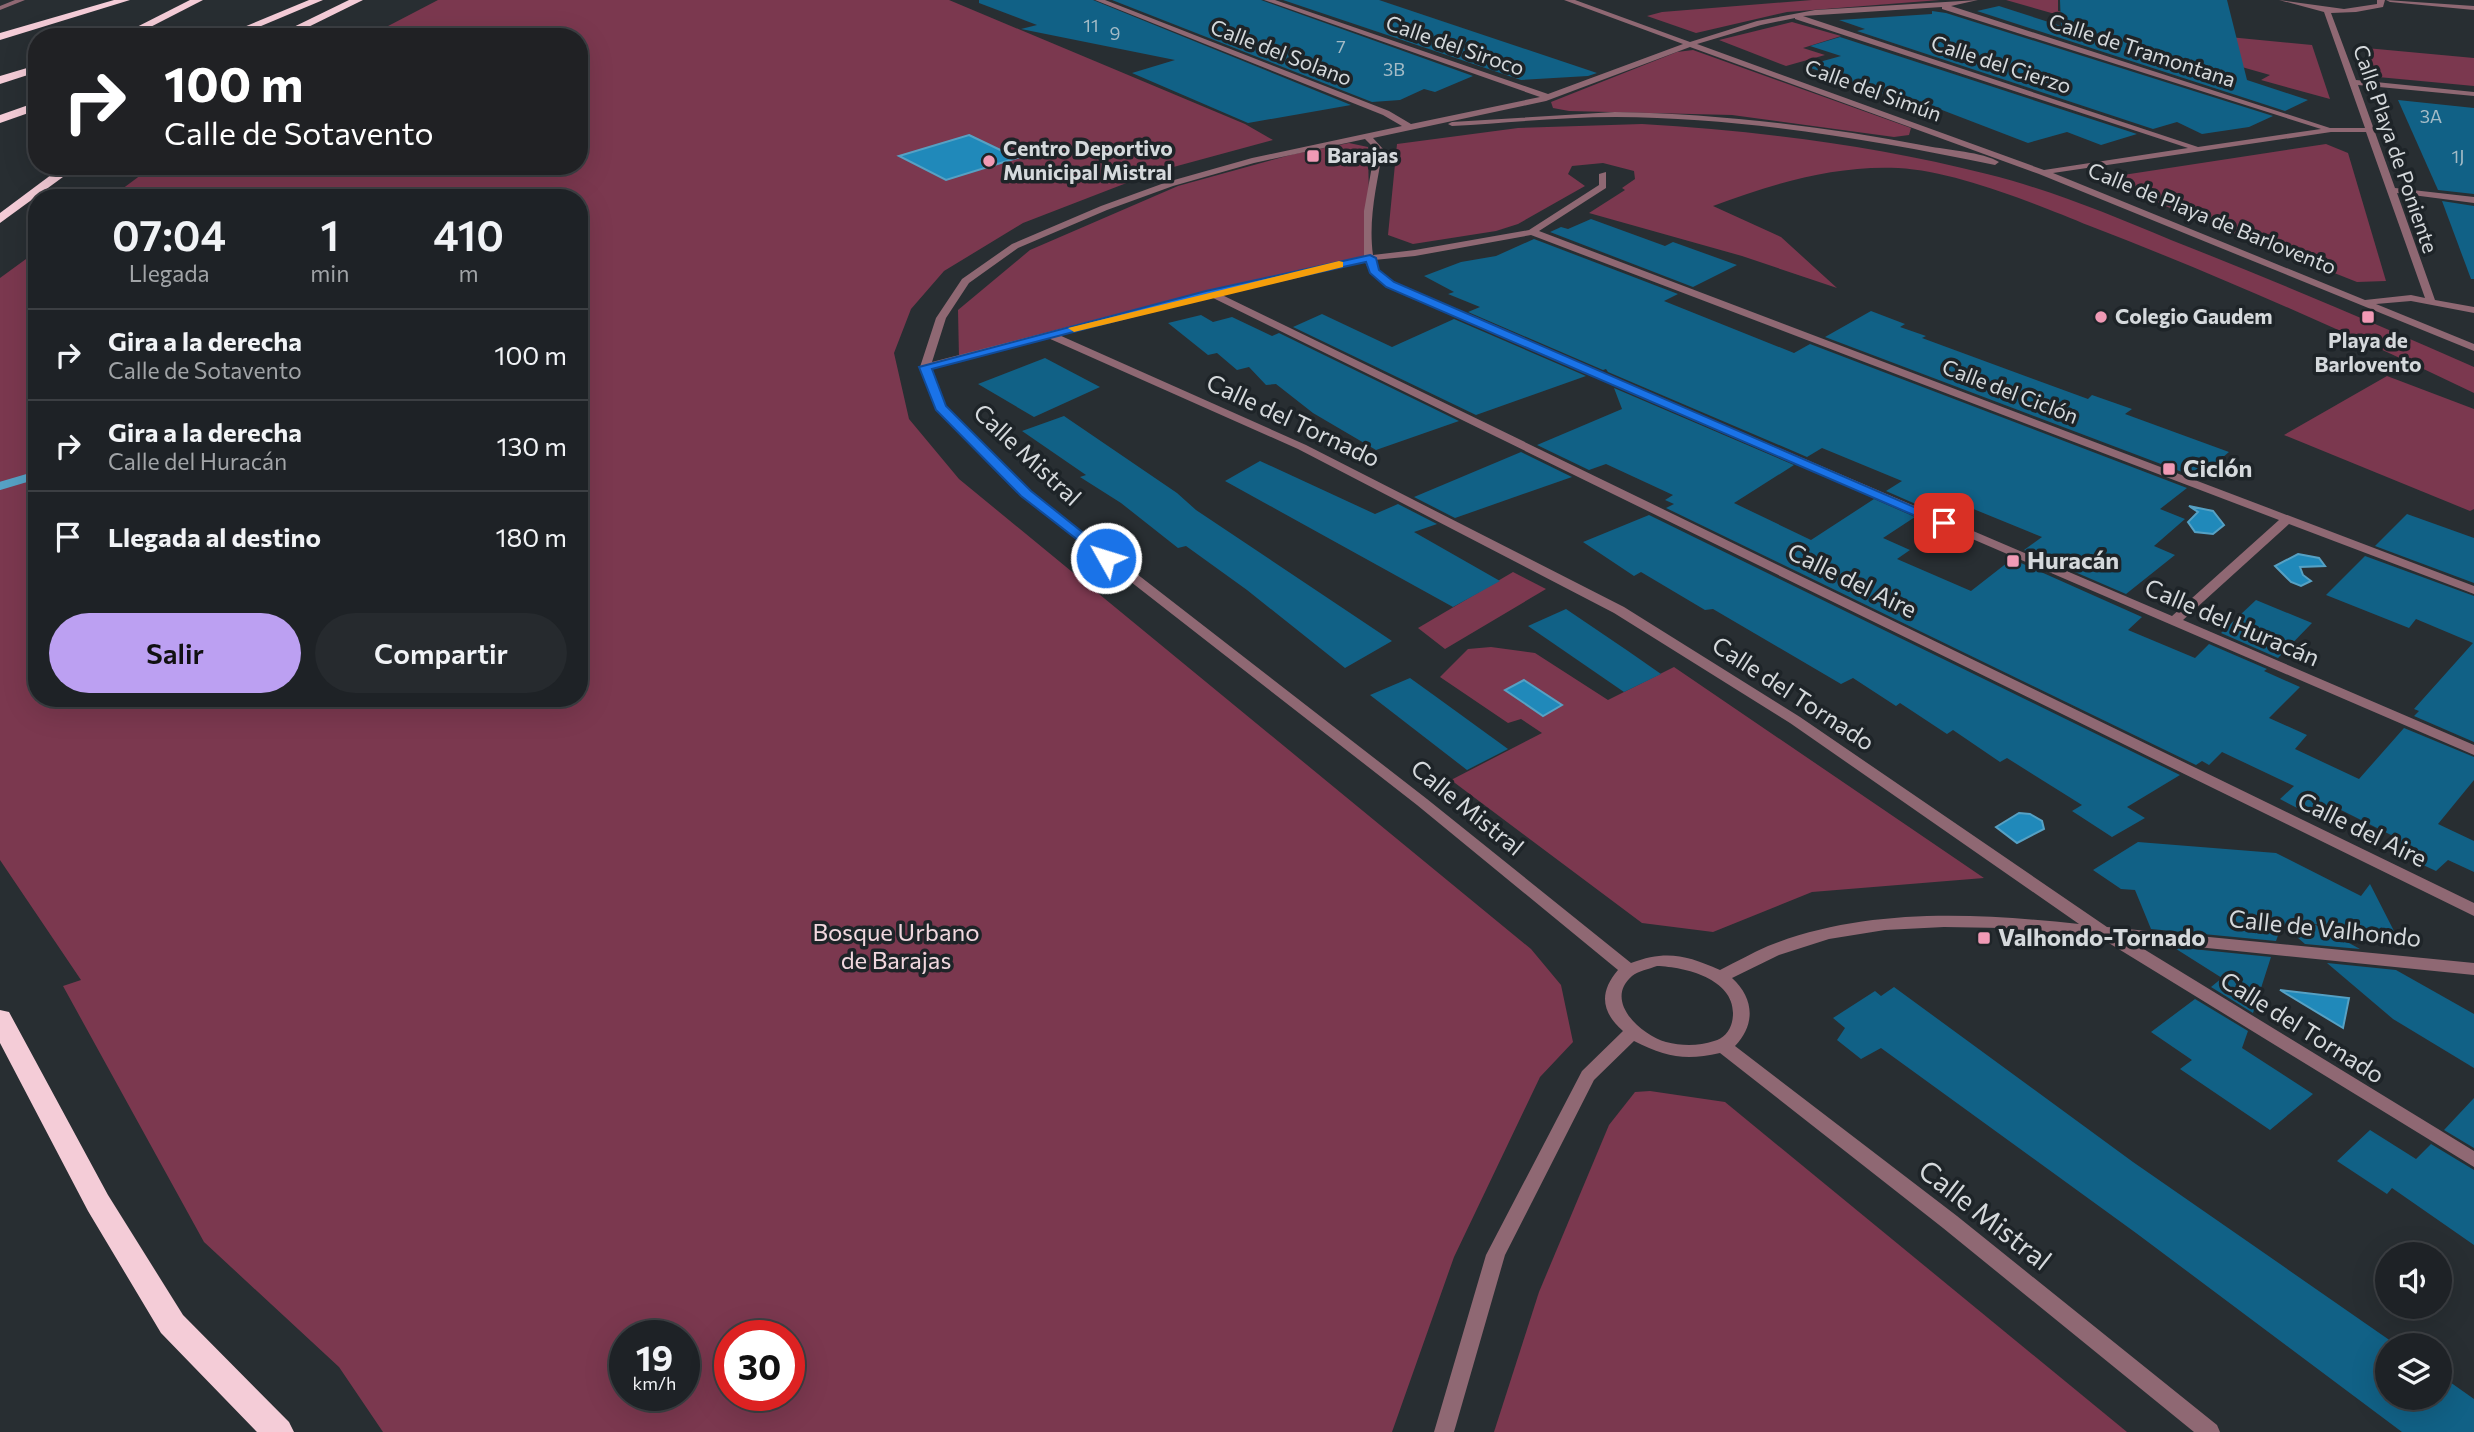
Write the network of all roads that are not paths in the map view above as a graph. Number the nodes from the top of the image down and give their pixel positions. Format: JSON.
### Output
{"nodes":[{"id":1,"x":21,"y":0,"type":"edge"},
{"id":2,"x":125,"y":0,"type":"edge"},
{"id":3,"x":198,"y":0,"type":"edge"},
{"id":4,"x":318,"y":0,"type":"edge"},
{"id":5,"x":358,"y":0,"type":"edge"},
{"id":6,"x":1099,"y":0,"type":"edge"},
{"id":7,"x":1269,"y":0,"type":"edge"},
{"id":8,"x":1568,"y":0,"type":"edge"},
{"id":9,"x":1974,"y":0,"type":"edge"},
{"id":10,"x":2283,"y":0,"type":"edge"},
{"id":11,"x":2381,"y":0,"type":"edge"},
{"id":12,"x":2390,"y":0,"type":"edge"},
{"id":13,"x":1942,"y":6,"type":"junction"},
{"id":14,"x":0,"y":8,"type":"edge"},
{"id":15,"x":2474,"y":8,"type":"edge"},
{"id":16,"x":2327,"y":9,"type":"junction"},
{"id":17,"x":1794,"y":15,"type":"junction"},
{"id":18,"x":30,"y":28,"type":"edge"},
{"id":19,"x":140,"y":28,"type":"edge"},
{"id":20,"x":248,"y":28,"type":"edge"},
{"id":21,"x":297,"y":28,"type":"edge"},
{"id":22,"x":28,"y":29,"type":"edge"},
{"id":23,"x":0,"y":37,"type":"edge"},
{"id":24,"x":1690,"y":44,"type":"junction"},
{"id":25,"x":28,"y":71,"type":"edge"},
{"id":26,"x":0,"y":80,"type":"edge"},
{"id":27,"x":2353,"y":82,"type":"junction"},
{"id":28,"x":2474,"y":94,"type":"edge"},
{"id":29,"x":1550,"y":97,"type":"junction"},
{"id":30,"x":28,"y":109,"type":"edge"},
{"id":31,"x":1550,"y":111,"type":"junction"},
{"id":32,"x":1469,"y":113,"type":"junction"},
{"id":33,"x":1504,"y":113,"type":"junction"},
{"id":34,"x":1576,"y":115,"type":"junction"},
{"id":35,"x":0,"y":119,"type":"edge"},
{"id":36,"x":1461,"y":124,"type":"junction"},
{"id":37,"x":1409,"y":127,"type":"junction"},
{"id":38,"x":2331,"y":130,"type":"junction"},
{"id":39,"x":2371,"y":130,"type":"junction"},
{"id":40,"x":1367,"y":136,"type":"junction"},
{"id":41,"x":2198,"y":149,"type":"junction"},
{"id":42,"x":2042,"y":172,"type":"junction"},
{"id":43,"x":1603,"y":174,"type":"dead end"},
{"id":44,"x":61,"y":175,"type":"edge"},
{"id":45,"x":62,"y":175,"type":"edge"},
{"id":46,"x":41,"y":189,"type":"edge"},
{"id":47,"x":47,"y":189,"type":"edge"},
{"id":48,"x":2392,"y":190,"type":"junction"},
{"id":49,"x":28,"y":199,"type":"edge"},
{"id":50,"x":2474,"y":200,"type":"edge"},
{"id":51,"x":28,"y":206,"type":"edge"},
{"id":52,"x":0,"y":219,"type":"edge"},
{"id":53,"x":0,"y":231,"type":"edge"},
{"id":54,"x":1532,"y":232,"type":"junction"},
{"id":55,"x":1370,"y":258,"type":"junction"},
{"id":56,"x":1210,"y":293,"type":"junction"},
{"id":57,"x":2430,"y":299,"type":"junction"},
{"id":58,"x":2368,"y":302,"type":"junction"},
{"id":59,"x":2474,"y":310,"type":"edge"},
{"id":60,"x":1049,"y":335,"type":"junction"},
{"id":61,"x":2474,"y":348,"type":"edge"},
{"id":62,"x":925,"y":367,"type":"junction"},
{"id":63,"x":2287,"y":519,"type":"junction"},
{"id":64,"x":2474,"y":590,"type":"edge"},
{"id":65,"x":2174,"y":621,"type":"junction"},
{"id":66,"x":2474,"y":750,"type":"edge"},
{"id":67,"x":2474,"y":910,"type":"edge"},
{"id":68,"x":2103,"y":932,"type":"junction"},
{"id":69,"x":1628,"y":969,"type":"junction"},
{"id":70,"x":2474,"y":969,"type":"edge"},
{"id":71,"x":1721,"y":977,"type":"junction"},
{"id":72,"x":0,"y":1019,"type":"edge"},
{"id":73,"x":1632,"y":1033,"type":"junction"},
{"id":74,"x":1722,"y":1045,"type":"junction"},
{"id":75,"x":2474,"y":1160,"type":"edge"},
{"id":76,"x":278,"y":1432,"type":"edge"},
{"id":77,"x":1444,"y":1432,"type":"edge"},
{"id":78,"x":2210,"y":1432,"type":"edge"}],
"edges":[{"from":1,"to":14,"type":"street"},
{"from":2,"to":18,"type":"highway"},
{"from":3,"to":19,"type":"highway"},
{"from":4,"to":20,"type":"highway"},
{"from":5,"to":21,"type":"highway"},
{"from":6,"to":37,"type":"street","name":"Calle del Solano"},
{"from":7,"to":29,"type":"street","name":"Calle del Siroco"},
{"from":8,"to":24,"type":"street","name":"Calle del Simún"},
{"from":9,"to":13,"type":"street"},
{"from":10,"to":16,"type":"street"},
{"from":11,"to":16,"type":"street"},
{"from":12,"to":15,"type":"street"},
{"from":13,"to":17,"type":"street"},
{"from":13,"to":38,"type":"street","name":"Calle de Tramontana"},
{"from":16,"to":27,"type":"street","name":"Calle Playa de Poniente"},
{"from":17,"to":24,"type":"street"},
{"from":17,"to":41,"type":"street","name":"Calle del Cierzo"},
{"from":22,"to":23,"type":"highway"},
{"from":24,"to":29,"type":"street"},
{"from":24,"to":42,"type":"street","name":"Calle del Simún"},
{"from":25,"to":26,"type":"highway"},
{"from":27,"to":28,"type":"street"},
{"from":27,"to":39,"type":"street","name":"Calle Playa de Poniente"},
{"from":29,"to":31,"type":"street"},
{"from":29,"to":32,"type":"street"},
{"from":29,"to":33,"type":"street"},
{"from":30,"to":35,"type":"highway"},
{"from":31,"to":33,"type":"street"},
{"from":31,"to":34,"type":"street"},
{"from":32,"to":33,"type":"street"},
{"from":32,"to":37,"type":"street"},
{"from":33,"to":36,"type":"street"},
{"from":34,"to":36,"type":"street"},
{"from":34,"to":42,"type":"street"},
{"from":36,"to":37,"type":"street"},
{"from":37,"to":40,"type":"street"},
{"from":38,"to":39,"type":"street"},
{"from":38,"to":41,"type":"street"},
{"from":39,"to":48,"type":"street","name":"Calle Playa de Poniente"},
{"from":40,"to":55,"type":"street"},
{"from":40,"to":62,"type":"street"},
{"from":41,"to":42,"type":"street"},
{"from":42,"to":58,"type":"street","name":"Calle de Playa de Barlovento"},
{"from":43,"to":54,"type":"street"},
{"from":44,"to":46,"type":"highway"},
{"from":45,"to":47,"type":"highway"},
{"from":48,"to":50,"type":"street"},
{"from":48,"to":57,"type":"street","name":"Calle Playa de Poniente"},
{"from":49,"to":52,"type":"highway"},
{"from":51,"to":53,"type":"highway"},
{"from":54,"to":55,"type":"street"},
{"from":54,"to":63,"type":"street","name":"Calle del Ciclón"},
{"from":55,"to":56,"type":"street"},
{"from":55,"to":65,"type":"street","name":"Calle del Huracán"},
{"from":56,"to":60,"type":"street"},
{"from":56,"to":67,"type":"street","name":"Calle del Aire"},
{"from":57,"to":58,"type":"street","name":"Calle de Playa de Barlovento"},
{"from":57,"to":59,"type":"street","name":"Calle de Playa de Barlovento"},
{"from":58,"to":61,"type":"street","name":"Calle de Playa de Barlovento"},
{"from":60,"to":62,"type":"street"},
{"from":60,"to":68,"type":"street","name":"Calle del Tornado"},
{"from":62,"to":69,"type":"street","name":"Calle Mistral"},
{"from":63,"to":64,"type":"street","name":"Calle del Ciclón"},
{"from":63,"to":65,"type":"street"},
{"from":65,"to":66,"type":"street","name":"Calle del Huracán"},
{"from":68,"to":70,"type":"street","name":"Calle de Valhondo"},
{"from":68,"to":71,"type":"street","name":"Calle de Valhondo"},
{"from":68,"to":75,"type":"street","name":"Calle del Tornado"},
{"from":69,"to":71,"type":"street"},
{"from":69,"to":73,"type":"street"},
{"from":71,"to":74,"type":"street"},
{"from":72,"to":76,"type":"highway"},
{"from":73,"to":74,"type":"street"},
{"from":73,"to":77,"type":"street"},
{"from":74,"to":78,"type":"street","name":"Calle Mistral"}]}
